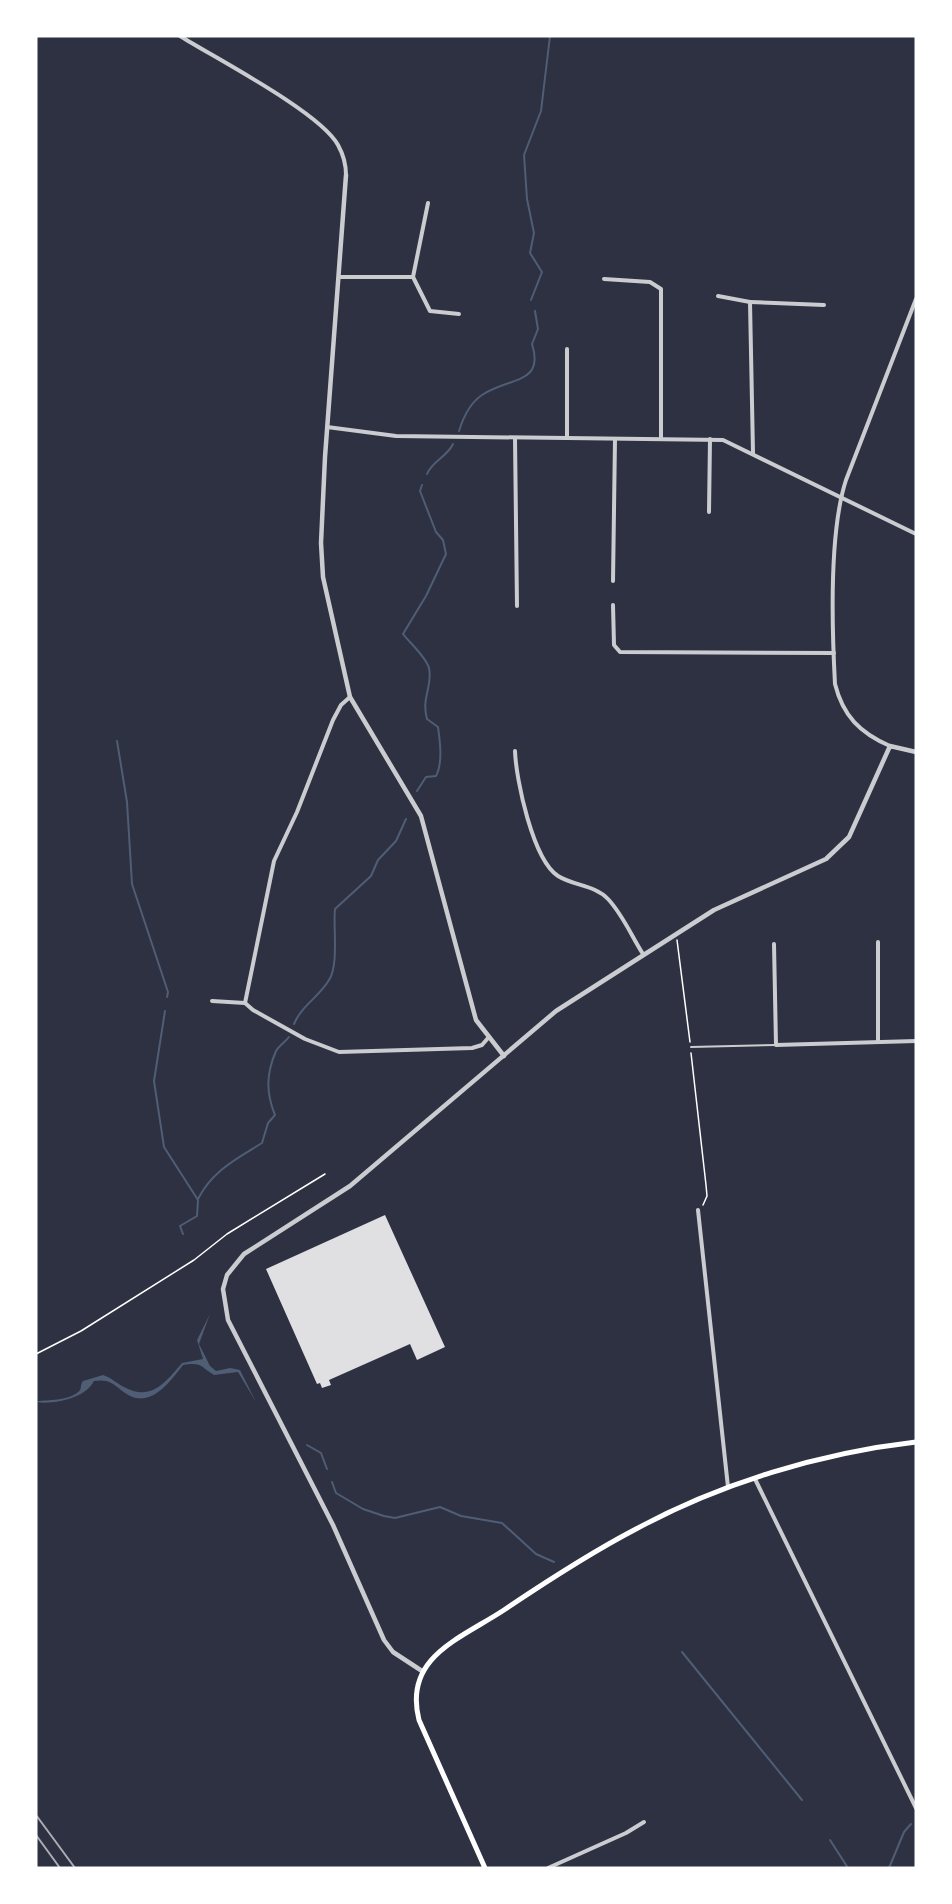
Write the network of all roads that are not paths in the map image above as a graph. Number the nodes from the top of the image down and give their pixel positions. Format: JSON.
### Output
{"nodes":[{"id":1,"x":180,"y":36,"type":"edge"},
{"id":2,"x":346,"y":175,"type":"joint"},
{"id":3,"x":428,"y":203,"type":"dead end"},
{"id":4,"x":339,"y":277,"type":"junction"},
{"id":5,"x":412,"y":277,"type":"junction"},
{"id":6,"x":604,"y":279,"type":"dead end"},
{"id":7,"x":718,"y":296,"type":"dead end"},
{"id":8,"x":916,"y":299,"type":"edge"},
{"id":9,"x":750,"y":302,"type":"junction"},
{"id":10,"x":824,"y":305,"type":"dead end"},
{"id":11,"x":459,"y":314,"type":"dead end"},
{"id":12,"x":567,"y":349,"type":"dead end"},
{"id":13,"x":327,"y":427,"type":"junction"},
{"id":14,"x":515,"y":438,"type":"junction"},
{"id":15,"x":567,"y":438,"type":"junction"},
{"id":16,"x":661,"y":438,"type":"junction"},
{"id":17,"x":615,"y":439,"type":"junction"},
{"id":18,"x":710,"y":439,"type":"junction"},
{"id":19,"x":753,"y":453,"type":"junction"},
{"id":20,"x":840,"y":497,"type":"junction"},
{"id":21,"x":709,"y":512,"type":"dead end"},
{"id":22,"x":916,"y":534,"type":"edge"},
{"id":23,"x":613,"y":581,"type":"dead end"},
{"id":24,"x":613,"y":605,"type":"dead end"},
{"id":25,"x":517,"y":606,"type":"dead end"},
{"id":26,"x":834,"y":653,"type":"junction"},
{"id":27,"x":350,"y":697,"type":"junction"},
{"id":28,"x":890,"y":746,"type":"junction"},
{"id":29,"x":515,"y":752,"type":"dead end"},
{"id":30,"x":916,"y":752,"type":"edge"},
{"id":31,"x":878,"y":942,"type":"dead end"},
{"id":32,"x":774,"y":944,"type":"dead end"},
{"id":33,"x":643,"y":954,"type":"junction"},
{"id":34,"x":212,"y":1001,"type":"dead end"},
{"id":35,"x":245,"y":1003,"type":"junction"},
{"id":36,"x":488,"y":1038,"type":"junction"},
{"id":37,"x":878,"y":1041,"type":"junction"},
{"id":38,"x":916,"y":1041,"type":"edge"},
{"id":39,"x":776,"y":1045,"type":"junction"},
{"id":40,"x":691,"y":1047,"type":"road end"},
{"id":41,"x":504,"y":1056,"type":"junction"},
{"id":42,"x":698,"y":1210,"type":"road end"},
{"id":43,"x":916,"y":1442,"type":"edge"},
{"id":44,"x":755,"y":1479,"type":"junction"},
{"id":45,"x":729,"y":1488,"type":"junction"},
{"id":46,"x":422,"y":1671,"type":"junction"},
{"id":47,"x":916,"y":1808,"type":"edge"},
{"id":48,"x":644,"y":1822,"type":"dead end"},
{"id":49,"x":485,"y":1868,"type":"edge"},
{"id":50,"x":548,"y":1868,"type":"edge"}],
"edges":[{"from":1,"to":2,"type":"street"},
{"from":2,"to":4,"type":"street"},
{"from":3,"to":5,"type":"street"},
{"from":4,"to":5,"type":"street"},
{"from":4,"to":13,"type":"street"},
{"from":5,"to":11,"type":"street"},
{"from":6,"to":16,"type":"street"},
{"from":7,"to":9,"type":"street"},
{"from":8,"to":20,"type":"street"},
{"from":9,"to":10,"type":"street"},
{"from":9,"to":19,"type":"street"},
{"from":12,"to":15,"type":"street"},
{"from":13,"to":14,"type":"street"},
{"from":13,"to":27,"type":"street"},
{"from":14,"to":15,"type":"street"},
{"from":14,"to":25,"type":"street"},
{"from":15,"to":17,"type":"street"},
{"from":16,"to":17,"type":"street"},
{"from":16,"to":18,"type":"street"},
{"from":17,"to":23,"type":"street"},
{"from":18,"to":19,"type":"street"},
{"from":18,"to":21,"type":"street"},
{"from":19,"to":20,"type":"street"},
{"from":20,"to":22,"type":"street"},
{"from":20,"to":26,"type":"street"},
{"from":24,"to":26,"type":"street"},
{"from":26,"to":28,"type":"street"},
{"from":27,"to":35,"type":"street"},
{"from":27,"to":36,"type":"street"},
{"from":28,"to":30,"type":"street"},
{"from":28,"to":33,"type":"street"},
{"from":29,"to":33,"type":"street"},
{"from":31,"to":37,"type":"street"},
{"from":32,"to":39,"type":"street"},
{"from":33,"to":41,"type":"street"},
{"from":34,"to":35,"type":"street"},
{"from":35,"to":36,"type":"street"},
{"from":36,"to":41,"type":"street"},
{"from":37,"to":38,"type":"street"},
{"from":37,"to":39,"type":"street"},
{"from":39,"to":40,"type":"lane"},
{"from":41,"to":46,"type":"street"},
{"from":42,"to":45,"type":"street"},
{"from":43,"to":44,"type":"main road"},
{"from":44,"to":45,"type":"main road"},
{"from":44,"to":47,"type":"street"},
{"from":45,"to":46,"type":"main road"},
{"from":46,"to":49,"type":"main road"},
{"from":48,"to":50,"type":"street"}]}
